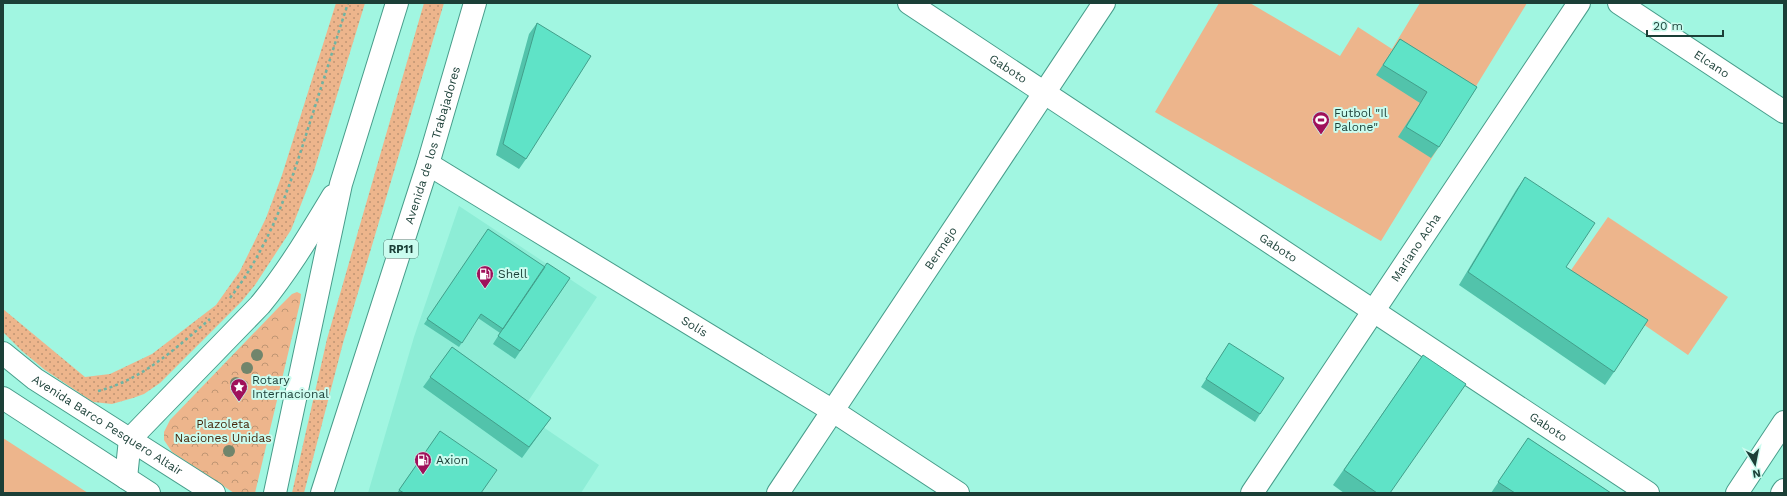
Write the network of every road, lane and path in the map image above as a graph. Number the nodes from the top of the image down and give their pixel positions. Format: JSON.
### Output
{"nodes":[{"id":1,"x":348,"y":3,"type":"edge"},
{"id":2,"x":397,"y":3,"type":"edge"},
{"id":3,"x":475,"y":3,"type":"edge"},
{"id":4,"x":909,"y":3,"type":"edge"},
{"id":5,"x":1104,"y":3,"type":"edge"},
{"id":6,"x":1579,"y":3,"type":"edge"},
{"id":7,"x":1619,"y":3,"type":"edge"},
{"id":8,"x":1044,"y":93,"type":"junction"},
{"id":9,"x":1784,"y":112,"type":"edge"},
{"id":10,"x":428,"y":164,"type":"junction"},
{"id":11,"x":341,"y":184,"type":"junction"},
{"id":12,"x":230,"y":299,"type":"dead end"},
{"id":13,"x":1374,"y":312,"type":"junction"},
{"id":14,"x":215,"y":315,"type":"dead end"},
{"id":15,"x":3,"y":353,"type":"edge"},
{"id":16,"x":93,"y":392,"type":"dead end"},
{"id":17,"x":3,"y":398,"type":"edge"},
{"id":18,"x":833,"y":411,"type":"junction"},
{"id":19,"x":1784,"y":422,"type":"edge"},
{"id":20,"x":130,"y":439,"type":"junction"},
{"id":21,"x":126,"y":478,"type":"junction"},
{"id":22,"x":1784,"y":490,"type":"edge"},
{"id":23,"x":149,"y":493,"type":"edge"},
{"id":24,"x":214,"y":493,"type":"edge"},
{"id":25,"x":275,"y":493,"type":"edge"},
{"id":26,"x":322,"y":493,"type":"edge"},
{"id":27,"x":778,"y":493,"type":"edge"},
{"id":28,"x":958,"y":493,"type":"edge"},
{"id":29,"x":1252,"y":493,"type":"edge"},
{"id":30,"x":1648,"y":493,"type":"edge"},
{"id":31,"x":1737,"y":493,"type":"edge"},
{"id":32,"x":1782,"y":493,"type":"edge"}],
"edges":[{"from":1,"to":12,"type":"path"},
{"from":2,"to":11,"type":"street"},
{"from":3,"to":10,"type":"street","name":"Avenida de los Trabajadores","number":"RP11"},
{"from":4,"to":8,"type":"street","name":"Gaboto"},
{"from":5,"to":8,"type":"street","name":"Bermejo"},
{"from":6,"to":13,"type":"street","name":"Mariano Acha"},
{"from":7,"to":9,"type":"street","name":"Elcano"},
{"from":8,"to":13,"type":"street","name":"Gaboto"},
{"from":8,"to":18,"type":"street","name":"Bermejo"},
{"from":10,"to":18,"type":"street","name":"Solís"},
{"from":10,"to":26,"type":"street","name":"Avenida de los Trabajadores","number":"RP11"},
{"from":11,"to":20,"type":"street"},
{"from":11,"to":25,"type":"street"},
{"from":13,"to":29,"type":"street","name":"Mariano Acha"},
{"from":13,"to":30,"type":"street","name":"Gaboto"},
{"from":14,"to":16,"type":"path"},
{"from":15,"to":20,"type":"street","name":"Avenida Barco Pesquero Altair"},
{"from":17,"to":21,"type":"street"},
{"from":18,"to":27,"type":"street","name":"Bermejo"},
{"from":18,"to":28,"type":"street","name":"Solís"},
{"from":19,"to":31,"type":"street"},
{"from":20,"to":21,"type":"street"},
{"from":20,"to":24,"type":"street","name":"Avenida Barco Pesquero Altair"},
{"from":21,"to":23,"type":"street"},
{"from":22,"to":32,"type":"street"}]}
